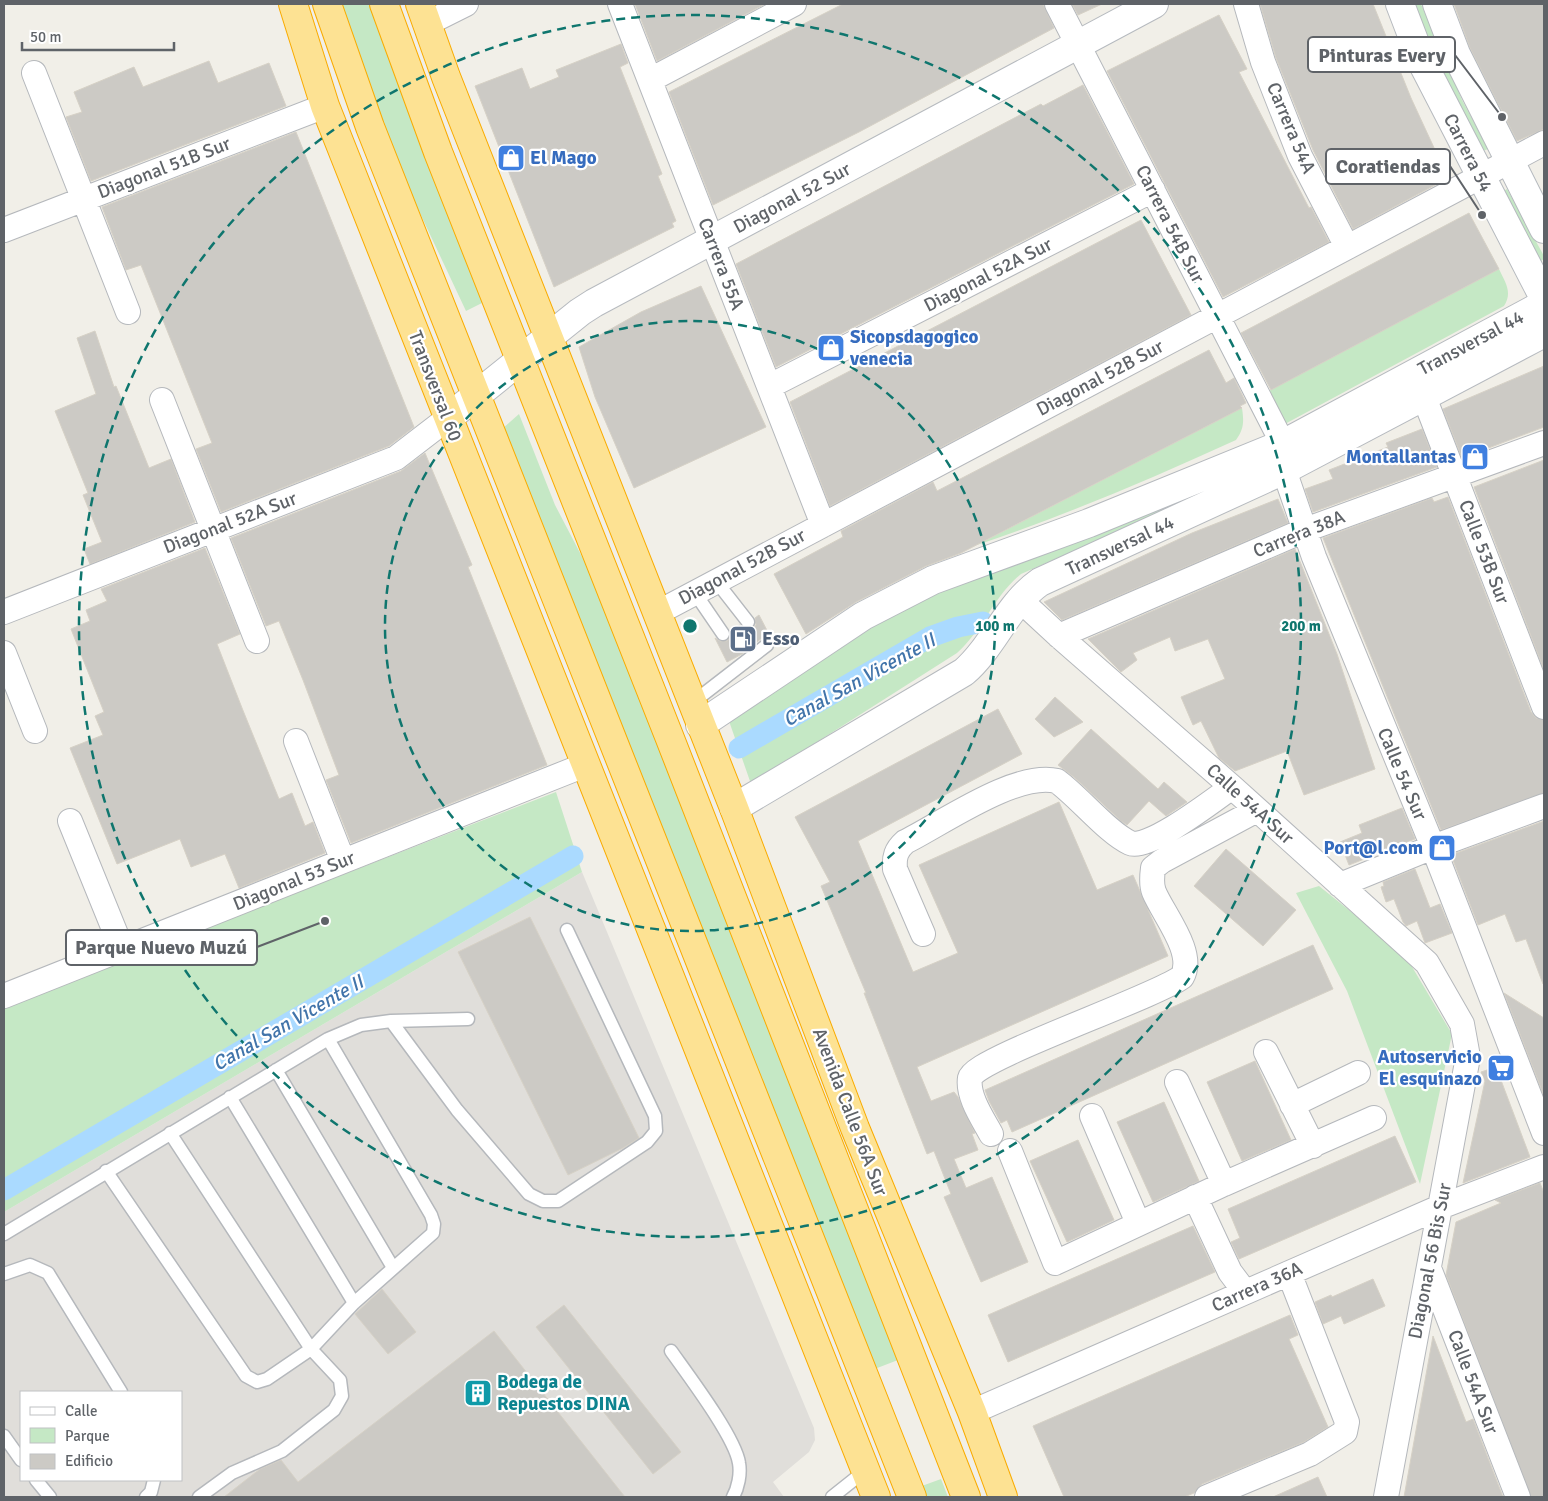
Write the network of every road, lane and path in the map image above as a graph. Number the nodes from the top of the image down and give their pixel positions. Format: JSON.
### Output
{"nodes":[{"id":1,"x":293,"y":4,"type":"edge"},
{"id":2,"x":326,"y":4,"type":"edge"},
{"id":3,"x":384,"y":4,"type":"edge"},
{"id":4,"x":466,"y":4,"type":"edge"},
{"id":5,"x":620,"y":4,"type":"edge"},
{"id":6,"x":794,"y":4,"type":"edge"},
{"id":7,"x":1057,"y":4,"type":"edge"},
{"id":8,"x":1154,"y":4,"type":"edge"},
{"id":9,"x":1246,"y":4,"type":"edge"},
{"id":10,"x":1400,"y":4,"type":"edge"},
{"id":11,"x":1437,"y":4,"type":"edge"},
{"id":12,"x":423,"y":14,"type":"edge"},
{"id":13,"x":1079,"y":46,"type":"junction"},
{"id":14,"x":307,"y":52,"type":"junction"},
{"id":15,"x":34,"y":73,"type":"dead end"},
{"id":16,"x":650,"y":80,"type":"junction"},
{"id":17,"x":353,"y":81,"type":"junction"},
{"id":18,"x":325,"y":106,"type":"junction"},
{"id":19,"x":1544,"y":143,"type":"edge"},
{"id":20,"x":438,"y":152,"type":"junction"},
{"id":21,"x":1509,"y":162,"type":"junction"},
{"id":22,"x":1480,"y":176,"type":"junction"},
{"id":23,"x":1152,"y":190,"type":"junction"},
{"id":24,"x":84,"y":199,"type":"junction"},
{"id":25,"x":497,"y":204,"type":"junction"},
{"id":26,"x":1544,"y":229,"type":"edge"},
{"id":27,"x":4,"y":230,"type":"edge"},
{"id":28,"x":712,"y":241,"type":"junction"},
{"id":29,"x":1347,"y":247,"type":"junction"},
{"id":30,"x":1544,"y":298,"type":"edge"},
{"id":31,"x":1544,"y":304,"type":"edge"},
{"id":32,"x":128,"y":312,"type":"dead end"},
{"id":33,"x":1217,"y":316,"type":"junction"},
{"id":34,"x":1544,"y":333,"type":"edge"},
{"id":35,"x":549,"y":337,"type":"junction"},
{"id":36,"x":520,"y":360,"type":"junction"},
{"id":37,"x":770,"y":386,"type":"junction"},
{"id":38,"x":476,"y":396,"type":"junction"},
{"id":39,"x":1424,"y":397,"type":"junction"},
{"id":40,"x":162,"y":400,"type":"dead end"},
{"id":41,"x":448,"y":418,"type":"junction"},
{"id":42,"x":1544,"y":443,"type":"edge"},
{"id":43,"x":1284,"y":457,"type":"junction"},
{"id":44,"x":1454,"y":475,"type":"junction"},
{"id":45,"x":614,"y":505,"type":"junction"},
{"id":46,"x":823,"y":525,"type":"junction"},
{"id":47,"x":213,"y":530,"type":"junction"},
{"id":48,"x":1305,"y":530,"type":"junction"},
{"id":49,"x":498,"y":546,"type":"junction"},
{"id":50,"x":716,"y":581,"type":"junction"},
{"id":51,"x":695,"y":592,"type":"junction"},
{"id":52,"x":1019,"y":599,"type":"junction"},
{"id":53,"x":616,"y":601,"type":"junction"},
{"id":54,"x":4,"y":612,"type":"edge"},
{"id":55,"x":657,"y":613,"type":"junction"},
{"id":56,"x":748,"y":622,"type":"dead end"},
{"id":57,"x":724,"y":634,"type":"dead end"},
{"id":58,"x":1059,"y":636,"type":"junction"},
{"id":59,"x":571,"y":638,"type":"junction"},
{"id":60,"x":257,"y":641,"type":"dead end"},
{"id":61,"x":4,"y":653,"type":"edge"},
{"id":62,"x":786,"y":668,"type":"junction"},
{"id":63,"x":1544,"y":707,"type":"edge"},
{"id":64,"x":696,"y":714,"type":"junction"},
{"id":65,"x":35,"y":731,"type":"dead end"},
{"id":66,"x":296,"y":741,"type":"dead end"},
{"id":67,"x":584,"y":765,"type":"junction"},
{"id":68,"x":1232,"y":787,"type":"junction"},
{"id":69,"x":1544,"y":806,"type":"edge"},
{"id":70,"x":734,"y":808,"type":"junction"},
{"id":71,"x":1257,"y":810,"type":"junction"},
{"id":72,"x":70,"y":821,"type":"dead end"},
{"id":73,"x":1433,"y":847,"type":"junction"},
{"id":74,"x":343,"y":861,"type":"junction"},
{"id":75,"x":1340,"y":885,"type":"junction"},
{"id":76,"x":567,"y":930,"type":"dead end"},
{"id":77,"x":923,"y":934,"type":"dead end"},
{"id":78,"x":122,"y":949,"type":"junction"},
{"id":79,"x":4,"y":996,"type":"edge"},
{"id":80,"x":1496,"y":1011,"type":"junction"},
{"id":81,"x":468,"y":1019,"type":"dead end"},
{"id":82,"x":391,"y":1022,"type":"junction"},
{"id":83,"x":1462,"y":1024,"type":"junction"},
{"id":84,"x":328,"y":1039,"type":"junction"},
{"id":85,"x":1266,"y":1052,"type":"dead end"},
{"id":86,"x":794,"y":1055,"type":"junction"},
{"id":87,"x":276,"y":1070,"type":"junction"},
{"id":88,"x":1358,"y":1073,"type":"dead end"},
{"id":89,"x":1177,"y":1082,"type":"dead end"},
{"id":90,"x":230,"y":1098,"type":"junction"},
{"id":91,"x":1292,"y":1104,"type":"junction"},
{"id":92,"x":758,"y":1107,"type":"junction"},
{"id":93,"x":1092,"y":1116,"type":"dead end"},
{"id":94,"x":1374,"y":1118,"type":"dead end"},
{"id":95,"x":855,"y":1128,"type":"junction"},
{"id":96,"x":170,"y":1133,"type":"junction"},
{"id":97,"x":1544,"y":1133,"type":"edge"},
{"id":98,"x":991,"y":1134,"type":"dead end"},
{"id":99,"x":1313,"y":1146,"type":"junction"},
{"id":100,"x":1010,"y":1151,"type":"dead end"},
{"id":101,"x":1544,"y":1167,"type":"edge"},
{"id":102,"x":106,"y":1171,"type":"junction"},
{"id":103,"x":1224,"y":1184,"type":"junction"},
{"id":104,"x":1195,"y":1197,"type":"junction"},
{"id":105,"x":1440,"y":1207,"type":"junction"},
{"id":106,"x":1138,"y":1223,"type":"junction"},
{"id":107,"x":769,"y":1228,"type":"junction"},
{"id":108,"x":4,"y":1234,"type":"edge"},
{"id":109,"x":392,"y":1266,"type":"junction"},
{"id":110,"x":1429,"y":1268,"type":"junction"},
{"id":111,"x":1289,"y":1273,"type":"junction"},
{"id":112,"x":4,"y":1274,"type":"edge"},
{"id":113,"x":1245,"y":1292,"type":"junction"},
{"id":114,"x":354,"y":1303,"type":"junction"},
{"id":115,"x":311,"y":1349,"type":"junction"},
{"id":116,"x":671,"y":1352,"type":"dead end"},
{"id":117,"x":120,"y":1391,"type":"edge"},
{"id":118,"x":972,"y":1412,"type":"junction"},
{"id":119,"x":4,"y":1436,"type":"edge"},
{"id":120,"x":20,"y":1459,"type":"edge"},
{"id":121,"x":866,"y":1470,"type":"junction"},
{"id":122,"x":37,"y":1481,"type":"edge"},
{"id":123,"x":154,"y":1481,"type":"edge"},
{"id":124,"x":50,"y":1497,"type":"edge"},
{"id":125,"x":146,"y":1497,"type":"edge"},
{"id":126,"x":199,"y":1497,"type":"edge"},
{"id":127,"x":733,"y":1497,"type":"edge"},
{"id":128,"x":832,"y":1497,"type":"edge"},
{"id":129,"x":876,"y":1497,"type":"edge"},
{"id":130,"x":912,"y":1497,"type":"edge"},
{"id":131,"x":966,"y":1497,"type":"edge"},
{"id":132,"x":1003,"y":1497,"type":"edge"},
{"id":133,"x":1207,"y":1497,"type":"edge"},
{"id":134,"x":1386,"y":1497,"type":"edge"},
{"id":135,"x":1518,"y":1497,"type":"edge"}],
"edges":[{"from":1,"to":14,"type":"highway","name":"Transversal 60"},
{"from":2,"to":17,"type":"highway","name":"Transversal 60"},
{"from":3,"to":20,"type":"highway"},
{"from":4,"to":12,"type":"street"},
{"from":5,"to":16,"type":"street","name":"Carrera 55A"},
{"from":6,"to":16,"type":"street"},
{"from":7,"to":13,"type":"street","name":"Carrera 54B Sur"},
{"from":8,"to":13,"type":"street","name":"Diagonal 52 Sur"},
{"from":9,"to":29,"type":"street","name":"Carrera 54A"},
{"from":10,"to":22,"type":"street","name":"Carrera 54"},
{"from":11,"to":21,"type":"street","name":"Carrera 54"},
{"from":12,"to":25,"type":"highway"},
{"from":13,"to":23,"type":"street","name":"Carrera 54B Sur"},
{"from":13,"to":28,"type":"street","name":"Diagonal 52 Sur"},
{"from":14,"to":17,"type":"highway"},
{"from":14,"to":18,"type":"highway","name":"Transversal 60"},
{"from":15,"to":24,"type":"street"},
{"from":16,"to":28,"type":"street","name":"Carrera 55A"},
{"from":17,"to":38,"type":"highway","name":"Transversal 60"},
{"from":18,"to":24,"type":"street","name":"Diagonal 51B Sur"},
{"from":18,"to":41,"type":"highway","name":"Transversal 60"},
{"from":19,"to":21,"type":"street","name":"Diagonal 52B Sur"},
{"from":20,"to":25,"type":"highway"},
{"from":20,"to":36,"type":"highway"},
{"from":21,"to":22,"type":"street","name":"Diagonal 52B Sur"},
{"from":21,"to":26,"type":"street","name":"Carrera 54"},
{"from":22,"to":29,"type":"street","name":"Diagonal 52B Sur"},
{"from":22,"to":30,"type":"street","name":"Carrera 54"},
{"from":23,"to":33,"type":"street","name":"Carrera 54B Sur"},
{"from":23,"to":37,"type":"street","name":"Diagonal 52A Sur"},
{"from":24,"to":27,"type":"street","name":"Diagonal 51B Sur"},
{"from":24,"to":32,"type":"street"},
{"from":25,"to":35,"type":"highway"},
{"from":28,"to":35,"type":"street","name":"Diagonal 52 Sur"},
{"from":28,"to":37,"type":"street","name":"Carrera 55A"},
{"from":29,"to":33,"type":"street","name":"Diagonal 52B Sur"},
{"from":31,"to":43,"type":"street","name":"Transversal 44"},
{"from":33,"to":43,"type":"street","name":"Carrera 54B Sur"},
{"from":33,"to":46,"type":"street","name":"Diagonal 52B Sur"},
{"from":34,"to":39,"type":"street","name":"Transversal 44"},
{"from":35,"to":36,"type":"street","name":"Diagonal 52 Sur"},
{"from":35,"to":45,"type":"highway"},
{"from":36,"to":38,"type":"street","name":"Diagonal 52 Sur"},
{"from":36,"to":53,"type":"highway"},
{"from":37,"to":46,"type":"street","name":"Carrera 55A"},
{"from":38,"to":41,"type":"street","name":"Diagonal 52 Sur"},
{"from":38,"to":59,"type":"highway","name":"Transversal 60"},
{"from":39,"to":43,"type":"street","name":"Transversal 44"},
{"from":39,"to":44,"type":"street","name":"Calle 53B Sur"},
{"from":40,"to":47,"type":"street"},
{"from":41,"to":47,"type":"street","name":"Diagonal 52A Sur"},
{"from":41,"to":49,"type":"highway","name":"Transversal 60"},
{"from":42,"to":44,"type":"street","name":"Carrera 38A"},
{"from":43,"to":48,"type":"street","name":"Calle 54 Sur"},
{"from":43,"to":52,"type":"street","name":"Transversal 44"},
{"from":43,"to":62,"type":"street","name":"Transversal 44"},
{"from":44,"to":48,"type":"street","name":"Carrera 38A"},
{"from":44,"to":63,"type":"street","name":"Calle 53B Sur"},
{"from":45,"to":53,"type":"highway"},
{"from":45,"to":55,"type":"highway"},
{"from":46,"to":50,"type":"street","name":"Diagonal 52B Sur"},
{"from":47,"to":54,"type":"street","name":"Diagonal 52A Sur"},
{"from":47,"to":60,"type":"street"},
{"from":48,"to":58,"type":"street","name":"Carrera 38A"},
{"from":48,"to":73,"type":"street","name":"Calle 54 Sur"},
{"from":49,"to":59,"type":"highway"},
{"from":49,"to":67,"type":"highway","name":"Transversal 60"},
{"from":50,"to":51,"type":"street","name":"Diagonal 52B Sur"},
{"from":50,"to":56,"type":"lane"},
{"from":51,"to":55,"type":"street","name":"Diagonal 52B Sur"},
{"from":51,"to":57,"type":"lane"},
{"from":52,"to":58,"type":"street","name":"Calle 54A Sur"},
{"from":52,"to":70,"type":"street","name":"Transversal 44"},
{"from":53,"to":86,"type":"highway","name":"Avenida Calle 56A Sur"},
{"from":55,"to":64,"type":"highway"},
{"from":58,"to":68,"type":"street","name":"Calle 54A Sur"},
{"from":59,"to":92,"type":"highway","name":"Transversal 60"},
{"from":61,"to":65,"type":"street"},
{"from":62,"to":64,"type":"street","name":"Transversal 44"},
{"from":62,"to":64,"type":"lane"},
{"from":64,"to":70,"type":"highway","name":"Avenida Calle 56A Sur"},
{"from":66,"to":74,"type":"street"},
{"from":67,"to":74,"type":"street","name":"Diagonal 53 Sur"},
{"from":67,"to":107,"type":"highway"},
{"from":68,"to":71,"type":"street","name":"Calle 54A Sur"},
{"from":68,"to":77,"type":"street"},
{"from":69,"to":73,"type":"street"},
{"from":70,"to":95,"type":"highway","name":"Avenida Calle 56A Sur"},
{"from":71,"to":75,"type":"street","name":"Calle 54A Sur"},
{"from":71,"to":98,"type":"street"},
{"from":72,"to":78,"type":"street"},
{"from":73,"to":75,"type":"street"},
{"from":73,"to":80,"type":"street","name":"Calle 54 Sur"},
{"from":74,"to":78,"type":"street","name":"Diagonal 53 Sur"},
{"from":75,"to":83,"type":"street","name":"Calle 54A Sur"},
{"from":76,"to":82,"type":"lane"},
{"from":78,"to":79,"type":"street","name":"Diagonal 53 Sur"},
{"from":80,"to":83,"type":"street"},
{"from":80,"to":97,"type":"street","name":"Calle 54 Sur"},
{"from":81,"to":82,"type":"lane"},
{"from":82,"to":84,"type":"lane"},
{"from":83,"to":105,"type":"street","name":"Diagonal 56 Bis Sur"},
{"from":84,"to":87,"type":"lane"},
{"from":84,"to":109,"type":"lane"},
{"from":85,"to":91,"type":"street"},
{"from":86,"to":95,"type":"highway"},
{"from":86,"to":131,"type":"highway","name":"Avenida Calle 56A Sur"},
{"from":87,"to":90,"type":"lane"},
{"from":87,"to":109,"type":"lane"},
{"from":88,"to":91,"type":"street"},
{"from":89,"to":103,"type":"street"},
{"from":90,"to":96,"type":"lane"},
{"from":90,"to":114,"type":"lane"},
{"from":91,"to":99,"type":"street"},
{"from":92,"to":107,"type":"highway"},
{"from":92,"to":130,"type":"highway"},
{"from":93,"to":106,"type":"street"},
{"from":94,"to":99,"type":"street"},
{"from":95,"to":118,"type":"highway","name":"Avenida Calle 56A Sur"},
{"from":96,"to":102,"type":"lane"},
{"from":96,"to":115,"type":"lane"},
{"from":99,"to":103,"type":"street"},
{"from":100,"to":106,"type":"street"},
{"from":101,"to":105,"type":"street","name":"Carrera 36A"},
{"from":102,"to":108,"type":"lane"},
{"from":102,"to":115,"type":"lane"},
{"from":103,"to":104,"type":"street"},
{"from":104,"to":106,"type":"street"},
{"from":104,"to":113,"type":"street"},
{"from":105,"to":110,"type":"street","name":"Diagonal 56 Bis Sur"},
{"from":105,"to":111,"type":"street","name":"Carrera 36A"},
{"from":107,"to":121,"type":"highway"},
{"from":109,"to":114,"type":"lane"},
{"from":110,"to":134,"type":"street","name":"Diagonal 56 Bis Sur"},
{"from":110,"to":135,"type":"street","name":"Calle 54A Sur"},
{"from":111,"to":113,"type":"street","name":"Carrera 36A"},
{"from":111,"to":133,"type":"street"},
{"from":112,"to":117,"type":"lane"},
{"from":113,"to":118,"type":"street","name":"Carrera 36A"},
{"from":114,"to":115,"type":"lane"},
{"from":115,"to":126,"type":"lane"},
{"from":116,"to":127,"type":"lane"},
{"from":118,"to":132,"type":"highway","name":"Avenida Calle 56A Sur"},
{"from":119,"to":120,"type":"lane"},
{"from":121,"to":128,"type":"lane"},
{"from":121,"to":129,"type":"highway"},
{"from":122,"to":124,"type":"lane"},
{"from":123,"to":125,"type":"lane"}]}
